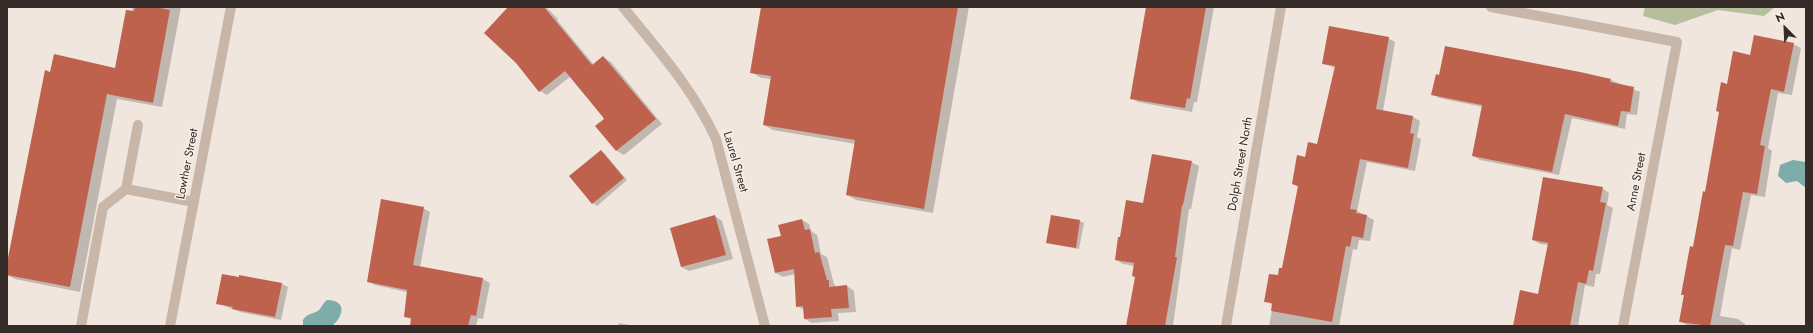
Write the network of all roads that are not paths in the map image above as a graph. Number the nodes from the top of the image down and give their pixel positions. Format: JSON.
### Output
{"nodes":[{"id":1,"x":231,"y":7,"type":"edge"},
{"id":2,"x":624,"y":7,"type":"edge"},
{"id":3,"x":1281,"y":7,"type":"edge"},
{"id":4,"x":1491,"y":7,"type":"edge"},
{"id":5,"x":138,"y":125,"type":"dead end"},
{"id":6,"x":126,"y":189,"type":"junction"},
{"id":7,"x":194,"y":202,"type":"junction"},
{"id":8,"x":81,"y":326,"type":"edge"},
{"id":9,"x":170,"y":326,"type":"edge"},
{"id":10,"x":765,"y":326,"type":"edge"},
{"id":11,"x":1226,"y":326,"type":"edge"},
{"id":12,"x":1623,"y":326,"type":"edge"}],
"edges":[{"from":1,"to":7,"type":"street","name":"Lowther Street"},
{"from":2,"to":10,"type":"street","name":"Laurel Street"},
{"from":3,"to":11,"type":"street","name":"Dolph Street North"},
{"from":4,"to":12,"type":"street","name":"Anne Street"},
{"from":5,"to":6,"type":"street"},
{"from":6,"to":7,"type":"street"},
{"from":6,"to":8,"type":"street"},
{"from":7,"to":9,"type":"street","name":"Lowther Street"}]}
